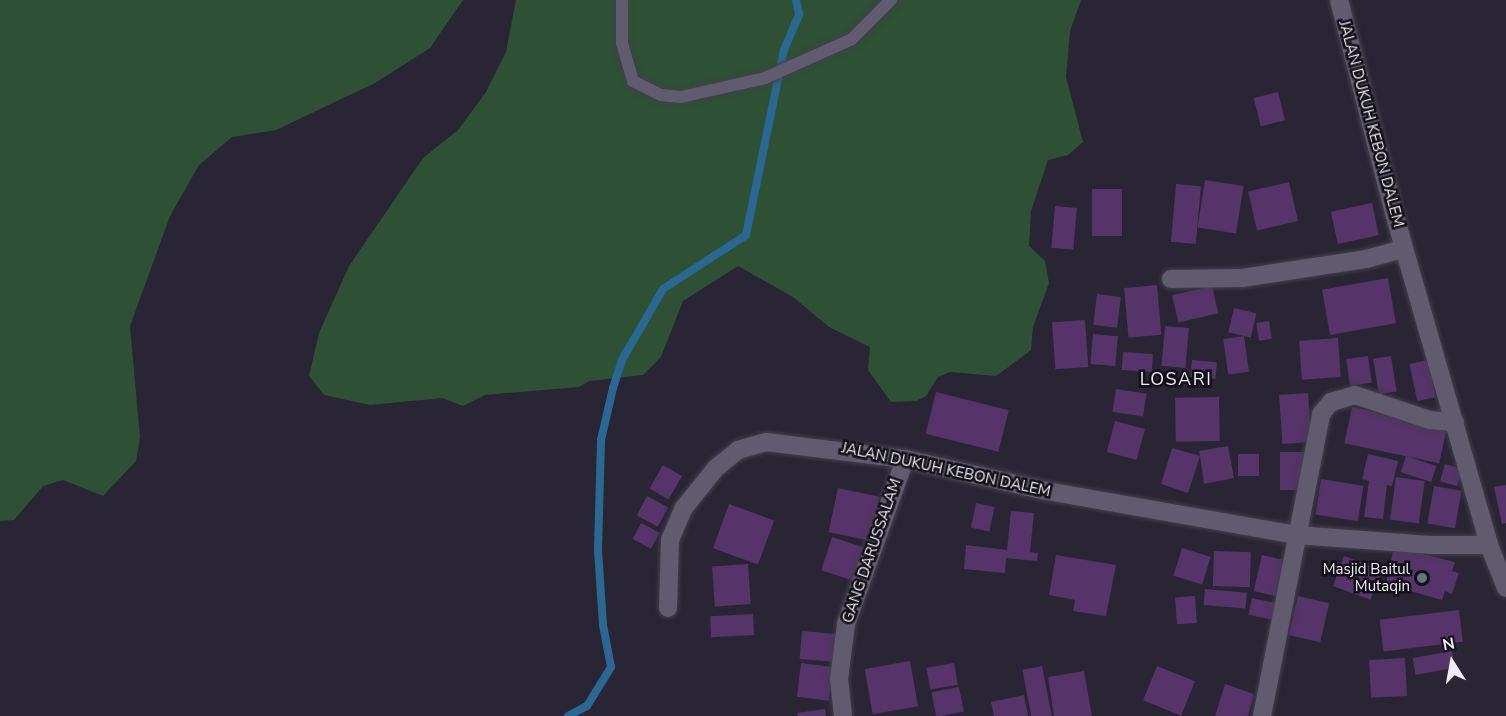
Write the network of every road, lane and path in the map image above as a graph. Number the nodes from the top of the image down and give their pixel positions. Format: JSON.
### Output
{"nodes":[{"id":1,"x":622,"y":0,"type":"edge"},
{"id":2,"x":891,"y":0,"type":"edge"},
{"id":3,"x":1339,"y":0,"type":"edge"},
{"id":4,"x":1404,"y":249,"type":"junction"},
{"id":5,"x":1171,"y":279,"type":"dead end"},
{"id":6,"x":1455,"y":422,"type":"junction"},
{"id":7,"x":905,"y":459,"type":"junction"},
{"id":8,"x":1298,"y":535,"type":"junction"},
{"id":9,"x":1489,"y":545,"type":"junction"},
{"id":10,"x":1506,"y":588,"type":"edge"},
{"id":11,"x":668,"y":608,"type":"dead end"},
{"id":12,"x":843,"y":716,"type":"edge"},
{"id":13,"x":1262,"y":716,"type":"edge"}],
"edges":[{"from":1,"to":2,"type":"lane"},
{"from":3,"to":4,"type":"street","name":"JALAN DUKUH KEBON DALEM"},
{"from":4,"to":5,"type":"street","name":"JALAN DUKUH KEBON DALEM"},
{"from":4,"to":6,"type":"street","name":"JALAN DUKUH KEBON DALEM"},
{"from":6,"to":8,"type":"street"},
{"from":6,"to":9,"type":"street","name":"JALAN DUKUH KEBON DALEM"},
{"from":7,"to":8,"type":"street","name":"JALAN DUKUH KEBON DALEM"},
{"from":7,"to":11,"type":"street","name":"JALAN DUKUH KEBON DALEM"},
{"from":7,"to":12,"type":"street","name":"GANG DARUSSALAM"},
{"from":8,"to":9,"type":"street","name":"JALAN DUKUH KEBON DALEM"},
{"from":8,"to":13,"type":"street"},
{"from":9,"to":10,"type":"street","name":"JALAN DUKUH KEBON DALEM"}]}
